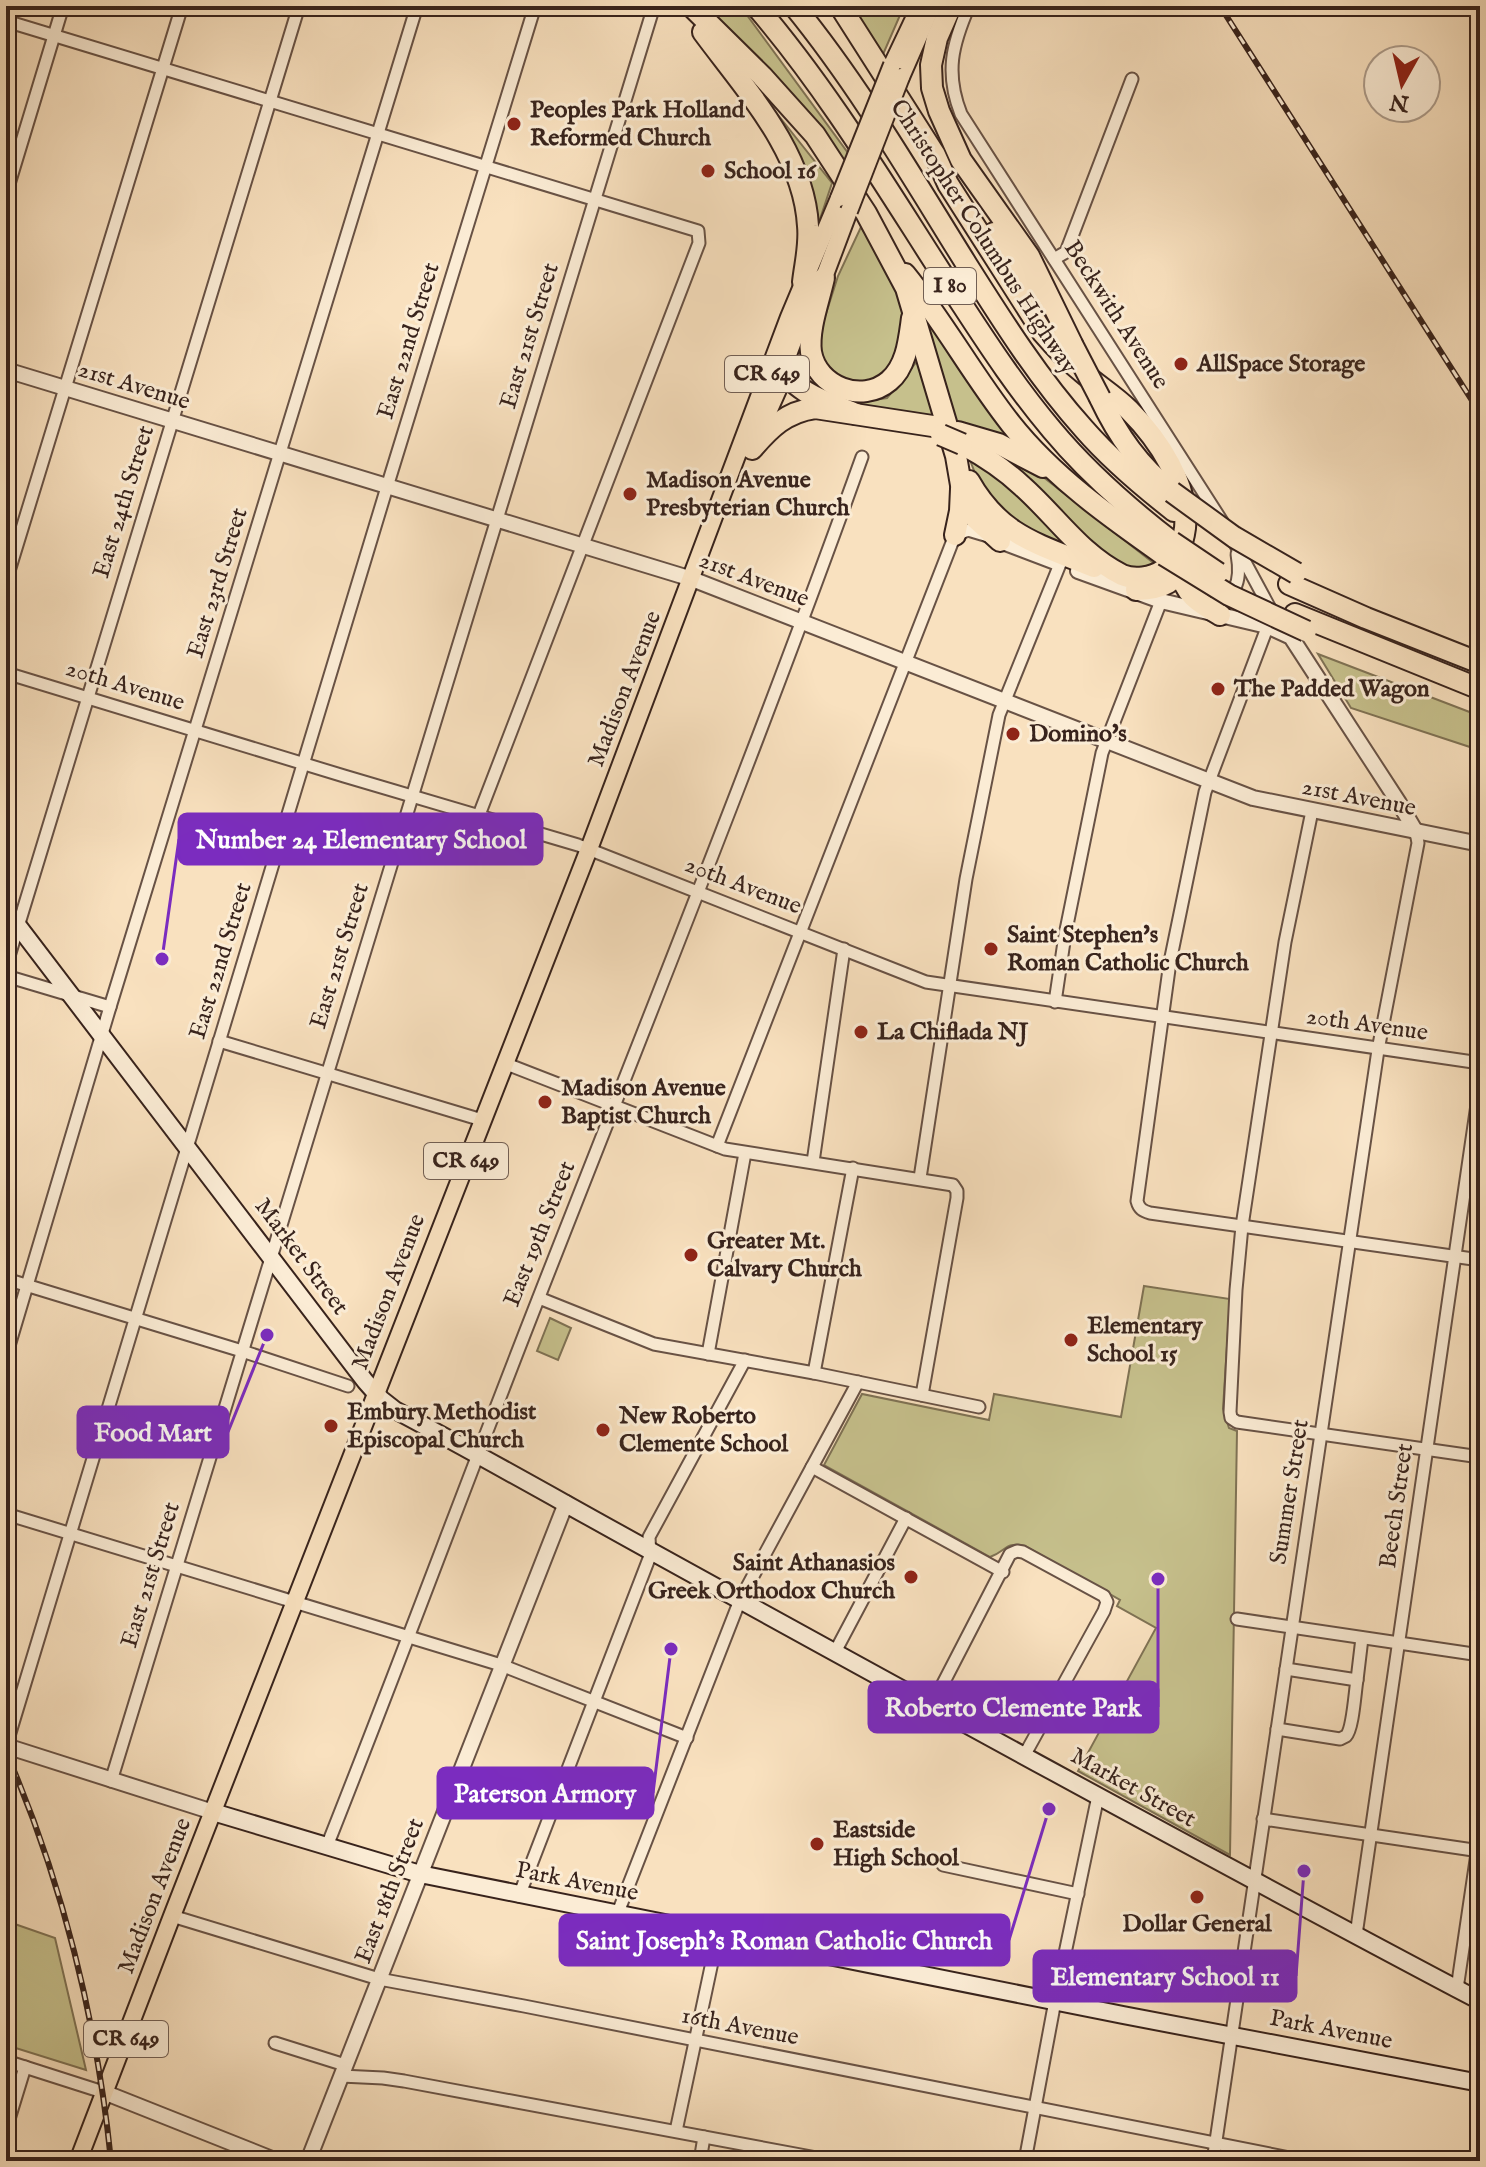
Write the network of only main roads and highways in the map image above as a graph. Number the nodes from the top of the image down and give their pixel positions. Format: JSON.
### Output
{"nodes":[{"id":1,"x":684,"y":6,"type":"edge"},
{"id":2,"x":691,"y":6,"type":"edge"},
{"id":3,"x":756,"y":6,"type":"edge"},
{"id":4,"x":794,"y":6,"type":"edge"},
{"id":5,"x":840,"y":6,"type":"edge"},
{"id":6,"x":912,"y":6,"type":"edge"},
{"id":7,"x":920,"y":6,"type":"edge"},
{"id":8,"x":932,"y":6,"type":"edge"},
{"id":9,"x":951,"y":6,"type":"edge"},
{"id":10,"x":896,"y":71,"type":"junction"},
{"id":11,"x":935,"y":155,"type":"junction"},
{"id":12,"x":844,"y":204,"type":"junction"},
{"id":13,"x":817,"y":249,"type":"junction"},
{"id":14,"x":888,"y":252,"type":"junction"},
{"id":15,"x":824,"y":278,"type":"junction"},
{"id":16,"x":803,"y":282,"type":"junction"},
{"id":17,"x":912,"y":314,"type":"junction"},
{"id":18,"x":1072,"y":344,"type":"junction"},
{"id":19,"x":785,"y":374,"type":"junction"},
{"id":20,"x":856,"y":414,"type":"junction"},
{"id":21,"x":951,"y":439,"type":"junction"},
{"id":22,"x":752,"y":449,"type":"junction"},
{"id":23,"x":1068,"y":483,"type":"junction"},
{"id":24,"x":961,"y":485,"type":"junction"},
{"id":25,"x":1173,"y":492,"type":"junction"},
{"id":26,"x":710,"y":530,"type":"junction"},
{"id":27,"x":955,"y":535,"type":"road end"},
{"id":28,"x":1000,"y":541,"type":"road end"},
{"id":29,"x":1168,"y":548,"type":"junction"},
{"id":30,"x":1181,"y":571,"type":"junction"},
{"id":31,"x":1127,"y":583,"type":"junction"},
{"id":32,"x":1212,"y":610,"type":"road end"},
{"id":33,"x":1473,"y":660,"type":"edge"},
{"id":34,"x":1480,"y":689,"type":"edge"},
{"id":35,"x":6,"y":910,"type":"edge"},
{"id":36,"x":376,"y":1394,"type":"junction"},
{"id":37,"x":213,"y":1812,"type":"junction"},
{"id":38,"x":1480,"y":2001,"type":"edge"},
{"id":39,"x":1480,"y":2083,"type":"edge"},
{"id":40,"x":78,"y":2161,"type":"edge"}],
"edges":[{"from":1,"to":16,"type":"highway"},
{"from":2,"to":14,"type":"highway"},
{"from":3,"to":29,"type":"highway","number":"I 80"},
{"from":4,"to":25,"type":"highway","name":"Christopher Columbus Highway","number":"I 80"},
{"from":5,"to":11,"type":"highway"},
{"from":6,"to":10,"type":"main road"},
{"from":7,"to":10,"type":"main road","name":"Madison Avenue","number":"CR 649"},
{"from":8,"to":10,"type":"main road","name":"Madison Avenue","number":"CR 649"},
{"from":9,"to":18,"type":"highway"},
{"from":10,"to":12,"type":"main road","name":"Madison Avenue","number":"CR 649","bridge":true},
{"from":11,"to":18,"type":"highway"},
{"from":11,"to":25,"type":"highway"},
{"from":12,"to":13,"type":"main road","name":"Madison Avenue","number":"CR 649"},
{"from":12,"to":15,"type":"main road","name":"Madison Avenue","number":"CR 649"},
{"from":13,"to":16,"type":"main road","name":"Madison Avenue","number":"CR 649"},
{"from":13,"to":19,"type":"highway"},
{"from":14,"to":17,"type":"highway"},
{"from":14,"to":23,"type":"highway"},
{"from":15,"to":17,"type":"highway"},
{"from":15,"to":19,"type":"main road","name":"Madison Avenue","number":"CR 649"},
{"from":16,"to":26,"type":"main road","name":"Madison Avenue","number":"CR 649"},
{"from":17,"to":21,"type":"highway"},
{"from":18,"to":25,"type":"highway","bridge":true},
{"from":19,"to":20,"type":"highway"},
{"from":19,"to":22,"type":"main road","name":"Madison Avenue","number":"CR 649"},
{"from":20,"to":21,"type":"highway"},
{"from":20,"to":22,"type":"highway"},
{"from":21,"to":23,"type":"highway"},
{"from":21,"to":24,"type":"highway"},
{"from":21,"to":31,"type":"highway"},
{"from":21,"to":31,"type":"highway"},
{"from":22,"to":26,"type":"main road","name":"Madison Avenue","number":"CR 649"},
{"from":23,"to":29,"type":"highway"},
{"from":24,"to":27,"type":"highway"},
{"from":24,"to":28,"type":"highway"},
{"from":25,"to":30,"type":"highway"},
{"from":25,"to":31,"type":"highway"},
{"from":25,"to":33,"type":"highway","name":"Christopher Columbus Highway","number":"I 80"},
{"from":26,"to":36,"type":"main road","name":"Madison Avenue","number":"CR 649"},
{"from":29,"to":34,"type":"highway","number":"I 80","bridge":true},
{"from":30,"to":31,"type":"highway"},
{"from":30,"to":32,"type":"highway"},
{"from":35,"to":36,"type":"main road","name":"Market Street"},
{"from":36,"to":37,"type":"main road","name":"Madison Avenue","number":"CR 649"},
{"from":36,"to":38,"type":"main road","name":"Market Street"},
{"from":37,"to":39,"type":"main road","name":"Park Avenue"},
{"from":37,"to":40,"type":"main road","name":"Madison Avenue","number":"CR 649"}]}
